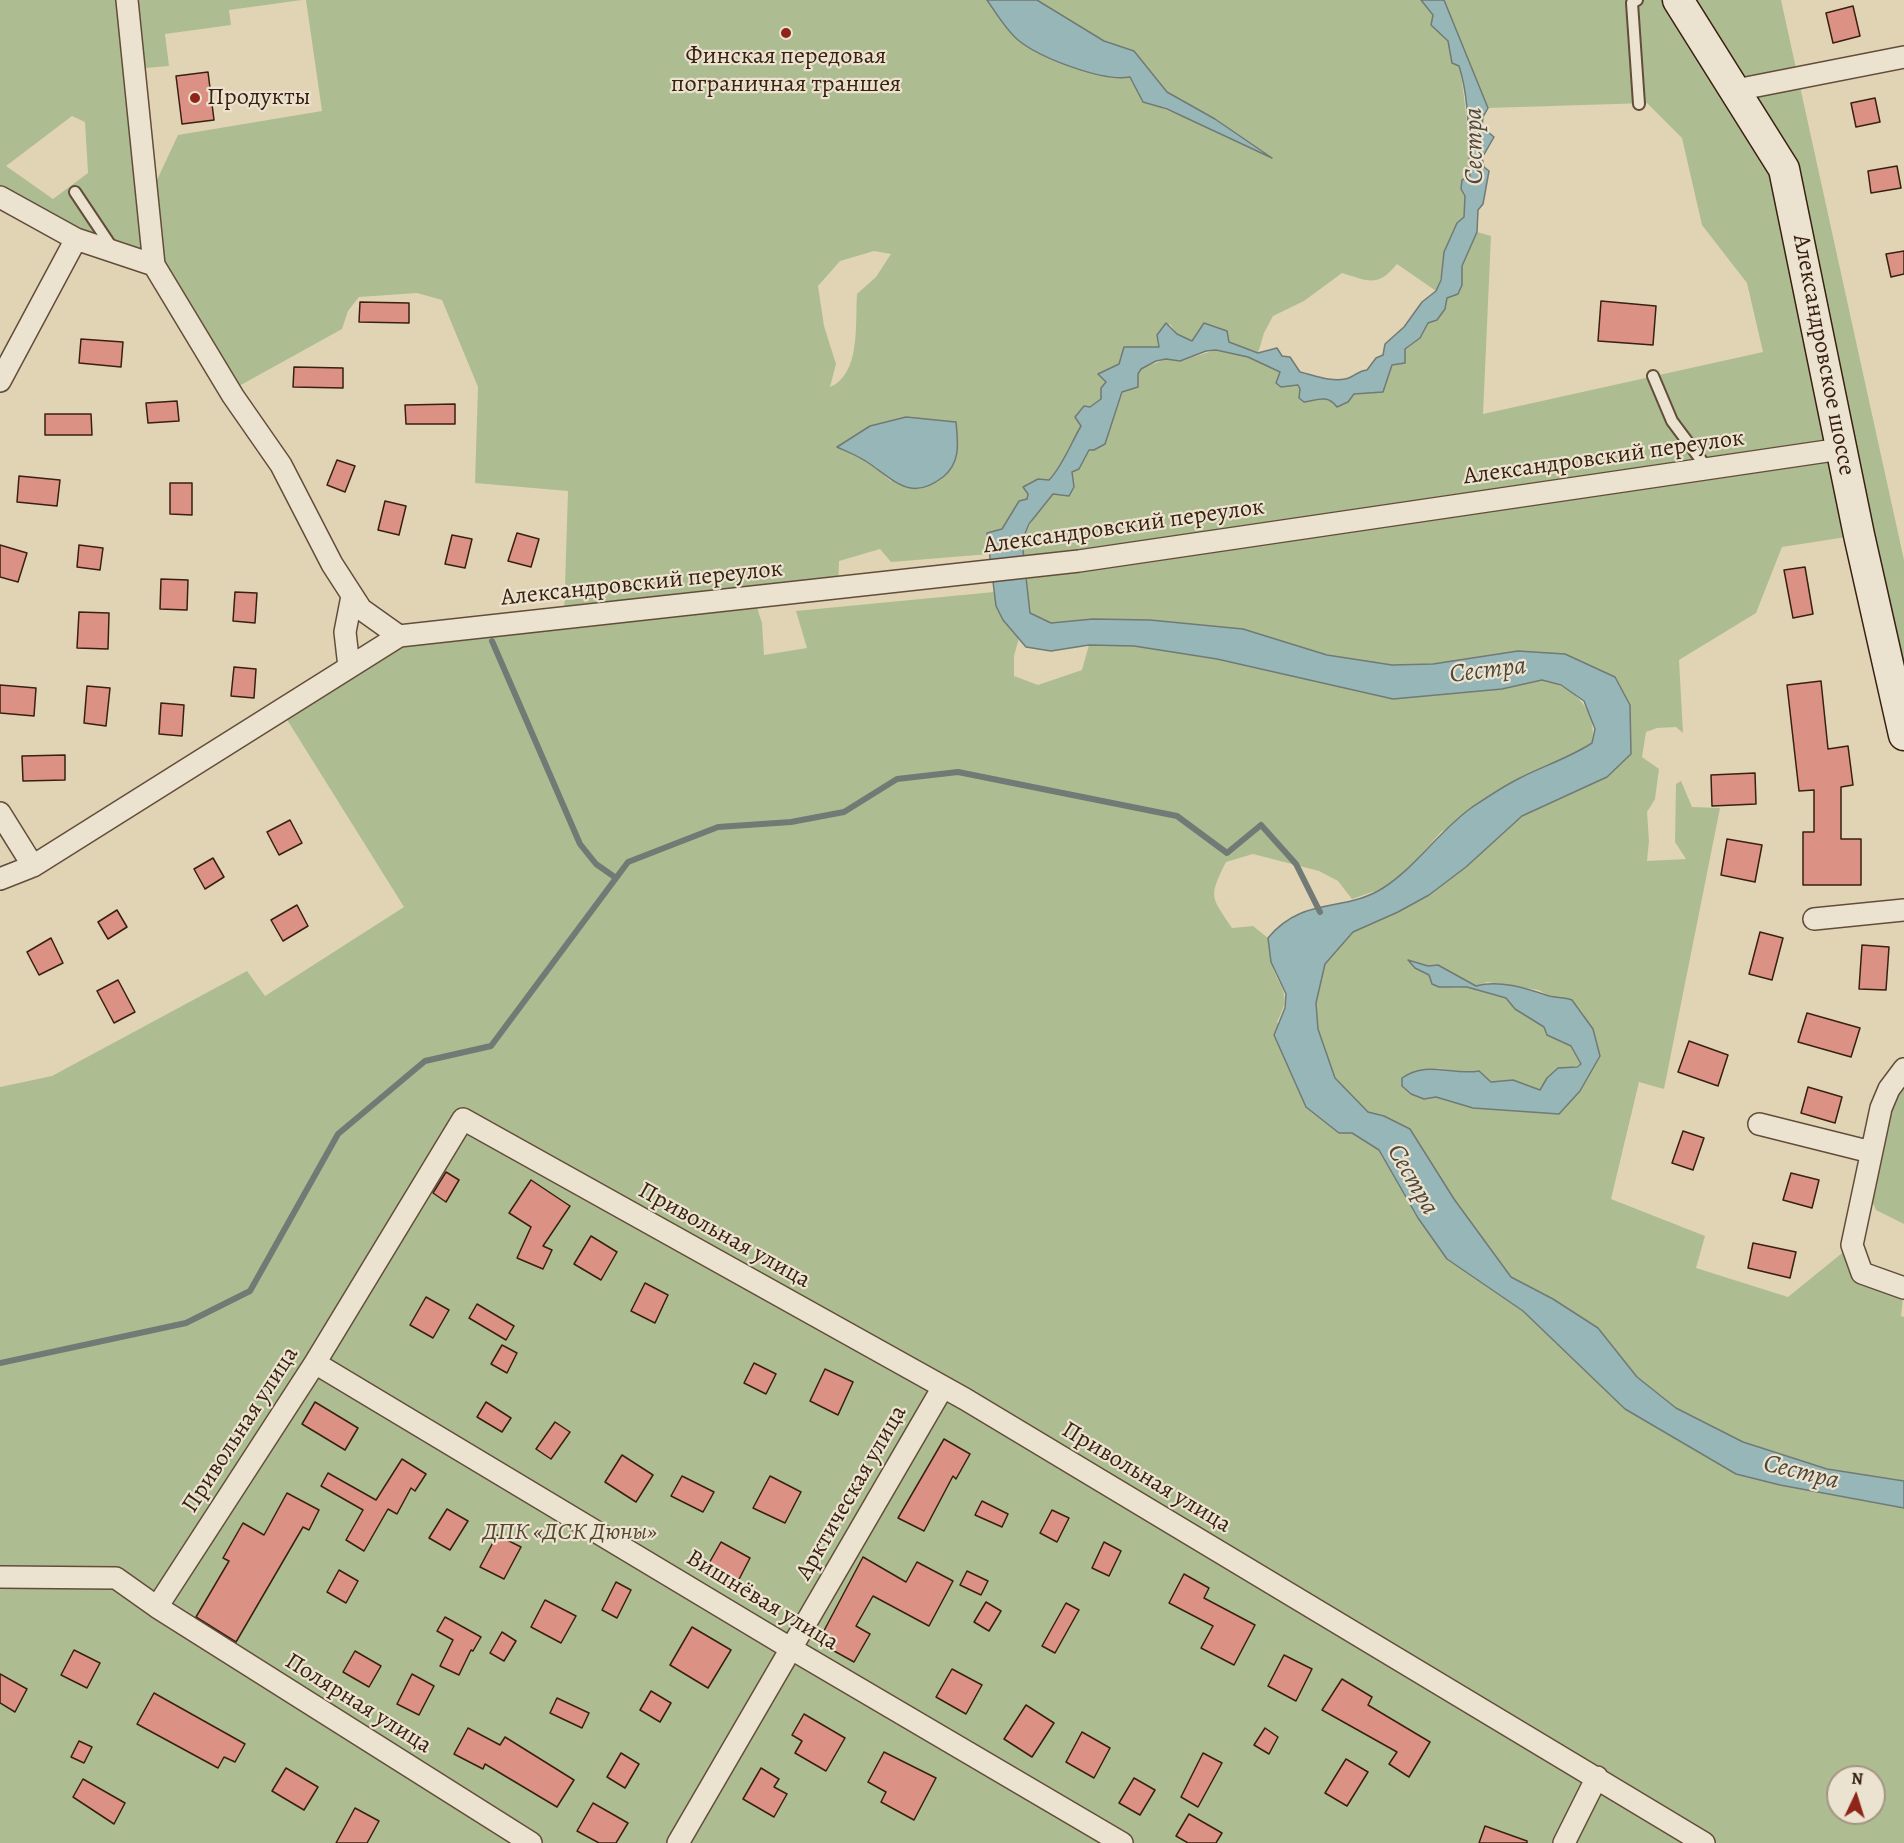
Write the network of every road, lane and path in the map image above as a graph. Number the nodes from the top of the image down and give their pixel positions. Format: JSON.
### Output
{"nodes":[{"id":1,"x":127,"y":0,"type":"edge"},
{"id":2,"x":1637,"y":0,"type":"edge"},
{"id":3,"x":1678,"y":0,"type":"edge"},
{"id":4,"x":1904,"y":57,"type":"edge"},
{"id":5,"x":1736,"y":90,"type":"junction"},
{"id":6,"x":1639,"y":104,"type":"dead end"},
{"id":7,"x":75,"y":192,"type":"dead end"},
{"id":8,"x":0,"y":197,"type":"edge"},
{"id":9,"x":76,"y":239,"type":"junction"},
{"id":10,"x":114,"y":251,"type":"junction"},
{"id":11,"x":153,"y":265,"type":"junction"},
{"id":12,"x":1653,"y":376,"type":"dead end"},
{"id":13,"x":0,"y":381,"type":"edge"},
{"id":14,"x":1841,"y":449,"type":"junction"},
{"id":15,"x":1707,"y":468,"type":"junction"},
{"id":16,"x":352,"y":596,"type":"junction"},
{"id":17,"x":405,"y":635,"type":"junction"},
{"id":18,"x":350,"y":667,"type":"junction"},
{"id":19,"x":1904,"y":735,"type":"edge"},
{"id":20,"x":0,"y":813,"type":"edge"},
{"id":21,"x":33,"y":866,"type":"junction"},
{"id":22,"x":0,"y":879,"type":"edge"},
{"id":23,"x":1904,"y":910,"type":"edge"},
{"id":24,"x":1814,"y":919,"type":"dead end"},
{"id":25,"x":1904,"y":1069,"type":"edge"},
{"id":26,"x":1759,"y":1124,"type":"dead end"},
{"id":27,"x":1871,"y":1152,"type":"junction"},
{"id":28,"x":1904,"y":1288,"type":"edge"},
{"id":29,"x":315,"y":1363,"type":"junction"},
{"id":30,"x":943,"y":1387,"type":"junction"},
{"id":31,"x":0,"y":1577,"type":"edge"},
{"id":32,"x":157,"y":1607,"type":"junction"},
{"id":33,"x":790,"y":1648,"type":"junction"},
{"id":34,"x":1597,"y":1777,"type":"junction"},
{"id":35,"x":531,"y":1843,"type":"edge"},
{"id":36,"x":678,"y":1843,"type":"edge"},
{"id":37,"x":1122,"y":1843,"type":"edge"},
{"id":38,"x":1564,"y":1843,"type":"edge"},
{"id":39,"x":1704,"y":1843,"type":"edge"}],
"edges":[{"from":1,"to":11,"type":"street"},
{"from":2,"to":6,"type":"lane"},
{"from":3,"to":5,"type":"street","name":"Александровское шоссе"},
{"from":4,"to":5,"type":"street"},
{"from":5,"to":14,"type":"street","name":"Александровское шоссе"},
{"from":7,"to":10,"type":"lane"},
{"from":8,"to":9,"type":"street"},
{"from":9,"to":10,"type":"street"},
{"from":9,"to":13,"type":"street"},
{"from":10,"to":11,"type":"street"},
{"from":11,"to":16,"type":"street"},
{"from":12,"to":15,"type":"lane"},
{"from":14,"to":15,"type":"street","name":"Александровский переулок"},
{"from":14,"to":19,"type":"street","name":"Александровское шоссе"},
{"from":15,"to":17,"type":"street","name":"Александровский переулок"},
{"from":16,"to":17,"type":"street"},
{"from":16,"to":18,"type":"street"},
{"from":17,"to":18,"type":"street"},
{"from":18,"to":21,"type":"street"},
{"from":20,"to":21,"type":"street"},
{"from":21,"to":22,"type":"street"},
{"from":23,"to":24,"type":"street"},
{"from":25,"to":27,"type":"street"},
{"from":26,"to":27,"type":"street"},
{"from":27,"to":28,"type":"street"},
{"from":29,"to":30,"type":"street","name":"Привольная улица"},
{"from":29,"to":32,"type":"street","name":"Привольная улица"},
{"from":29,"to":33,"type":"street","name":"Вишнёвая улица"},
{"from":30,"to":33,"type":"street","name":"Арктическая улица"},
{"from":30,"to":34,"type":"street","name":"Привольная улица"},
{"from":31,"to":32,"type":"street"},
{"from":32,"to":35,"type":"street","name":"Полярная улица"},
{"from":33,"to":36,"type":"street","name":"Арктическая улица"},
{"from":33,"to":37,"type":"street","name":"Вишнёвая улица"},
{"from":34,"to":38,"type":"street"},
{"from":34,"to":39,"type":"street","name":"Привольная улица"}]}
